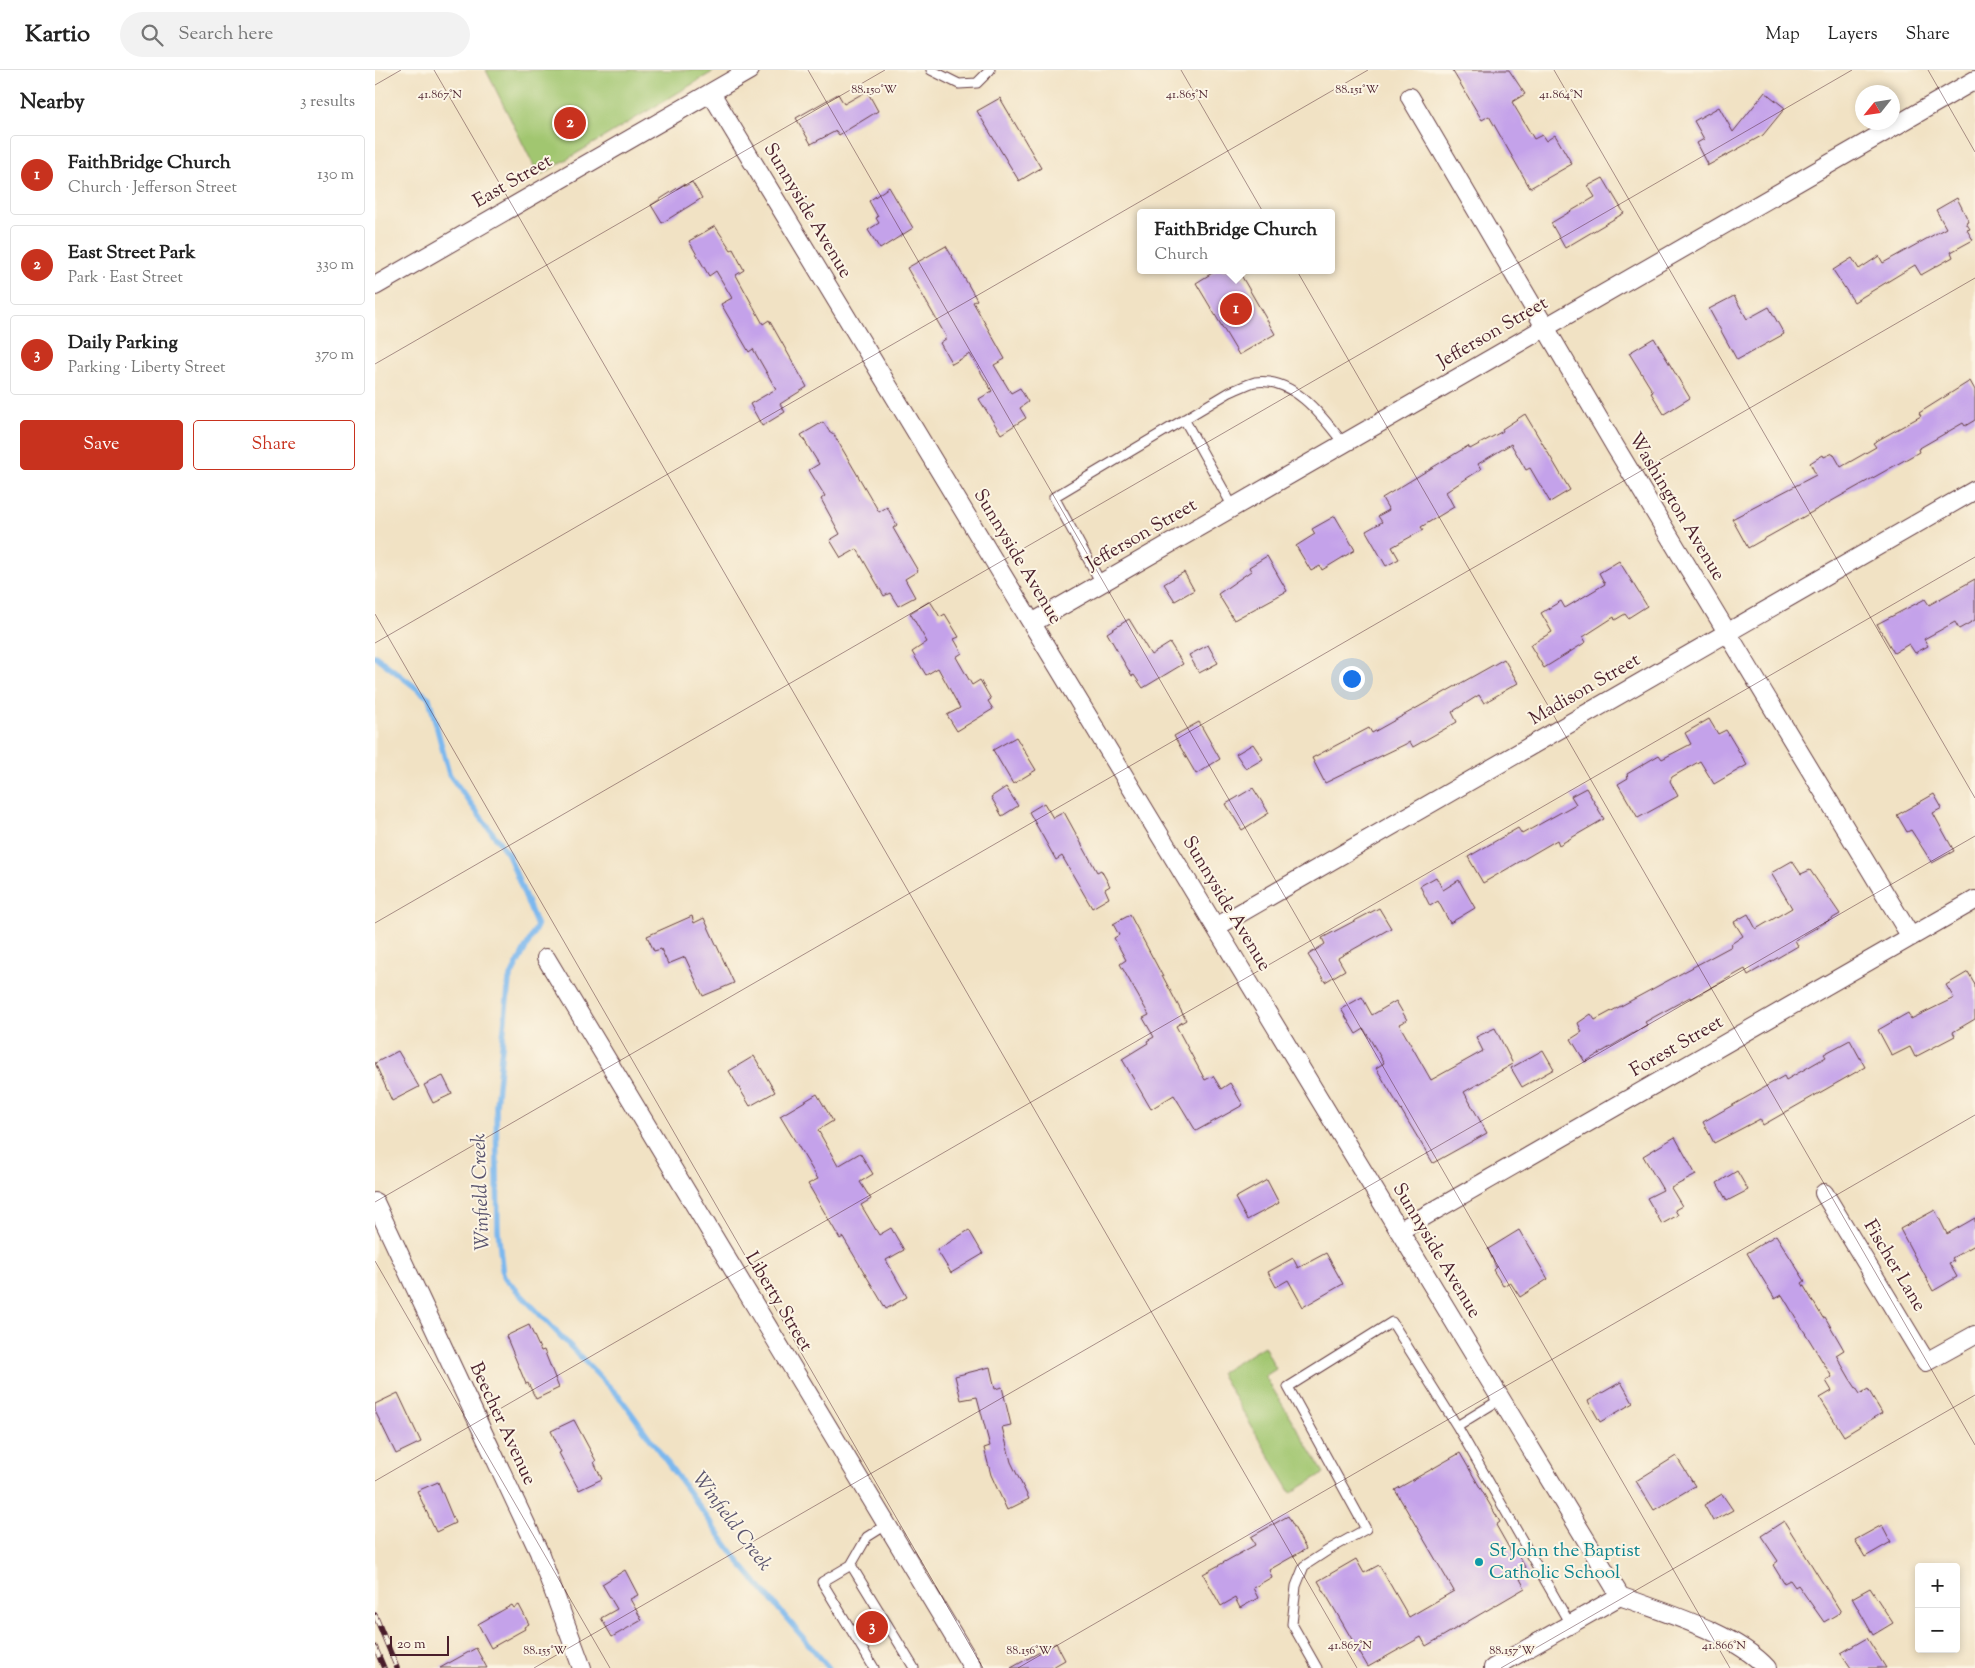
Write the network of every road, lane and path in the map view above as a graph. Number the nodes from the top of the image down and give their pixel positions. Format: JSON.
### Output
{"nodes":[{"id":1,"x":750,"y":70,"type":"edge"},
{"id":2,"x":931,"y":70,"type":"edge"},
{"id":3,"x":990,"y":70,"type":"edge"},
{"id":4,"x":1975,"y":80,"type":"edge"},
{"id":5,"x":711,"y":93,"type":"junction"},
{"id":6,"x":1410,"y":97,"type":"dead end"},
{"id":7,"x":375,"y":286,"type":"edge"},
{"id":8,"x":1544,"y":328,"type":"junction"},
{"id":9,"x":1184,"y":419,"type":"junction"},
{"id":10,"x":1343,"y":443,"type":"junction"},
{"id":11,"x":1975,"y":490,"type":"edge"},
{"id":12,"x":1233,"y":507,"type":"junction"},
{"id":13,"x":1101,"y":583,"type":"junction"},
{"id":14,"x":1032,"y":623,"type":"junction"},
{"id":15,"x":1727,"y":633,"type":"junction"},
{"id":16,"x":1975,"y":900,"type":"edge"},
{"id":17,"x":1216,"y":927,"type":"junction"},
{"id":18,"x":1911,"y":937,"type":"junction"},
{"id":19,"x":545,"y":958,"type":"dead end"},
{"id":20,"x":1825,"y":1193,"type":"dead end"},
{"id":21,"x":375,"y":1202,"type":"edge"},
{"id":22,"x":1399,"y":1231,"type":"junction"},
{"id":23,"x":1975,"y":1335,"type":"edge"},
{"id":24,"x":1501,"y":1399,"type":"junction"},
{"id":25,"x":1457,"y":1426,"type":"junction"},
{"id":26,"x":886,"y":1525,"type":"junction"},
{"id":27,"x":851,"y":1565,"type":"junction"},
{"id":28,"x":1620,"y":1596,"type":"junction"},
{"id":29,"x":1571,"y":1624,"type":"junction"},
{"id":30,"x":968,"y":1666,"type":"edge"},
{"id":31,"x":582,"y":1668,"type":"edge"},
{"id":32,"x":874,"y":1668,"type":"edge"},
{"id":33,"x":914,"y":1668,"type":"edge"},
{"id":34,"x":1317,"y":1668,"type":"edge"},
{"id":35,"x":1493,"y":1668,"type":"edge"},
{"id":36,"x":1767,"y":1668,"type":"edge"}],
"edges":[{"from":1,"to":5,"type":"street","name":"East Street"},
{"from":2,"to":3,"type":"lane"},
{"from":4,"to":8,"type":"street","name":"Jefferson Street"},
{"from":5,"to":7,"type":"street","name":"East Street"},
{"from":5,"to":14,"type":"street","name":"Sunnyside Avenue"},
{"from":6,"to":8,"type":"street","name":"Washington Avenue"},
{"from":8,"to":10,"type":"street","name":"Jefferson Street"},
{"from":8,"to":15,"type":"street","name":"Washington Avenue"},
{"from":9,"to":10,"type":"lane"},
{"from":9,"to":12,"type":"lane"},
{"from":9,"to":13,"type":"lane"},
{"from":10,"to":12,"type":"street","name":"Jefferson Street"},
{"from":11,"to":15,"type":"street","name":"Madison Street"},
{"from":12,"to":13,"type":"street","name":"Jefferson Street"},
{"from":13,"to":14,"type":"street","name":"Jefferson Street"},
{"from":14,"to":17,"type":"street","name":"Sunnyside Avenue"},
{"from":15,"to":17,"type":"street","name":"Madison Street"},
{"from":15,"to":18,"type":"street","name":"Washington Avenue"},
{"from":16,"to":18,"type":"street","name":"Forest Street"},
{"from":17,"to":22,"type":"street","name":"Sunnyside Avenue"},
{"from":18,"to":22,"type":"street","name":"Forest Street"},
{"from":19,"to":26,"type":"street","name":"Liberty Street"},
{"from":20,"to":23,"type":"street","name":"Fischer Lane"},
{"from":21,"to":31,"type":"street","name":"Beecher Avenue"},
{"from":22,"to":24,"type":"street","name":"Sunnyside Avenue"},
{"from":24,"to":25,"type":"lane"},
{"from":24,"to":28,"type":"street","name":"Sunnyside Avenue"},
{"from":25,"to":29,"type":"lane"},
{"from":25,"to":34,"type":"lane"},
{"from":26,"to":27,"type":"lane"},
{"from":26,"to":30,"type":"street","name":"Liberty Street"},
{"from":27,"to":32,"type":"lane"},
{"from":27,"to":33,"type":"lane"},
{"from":28,"to":29,"type":"street"},
{"from":28,"to":36,"type":"street"},
{"from":29,"to":35,"type":"street"}]}
